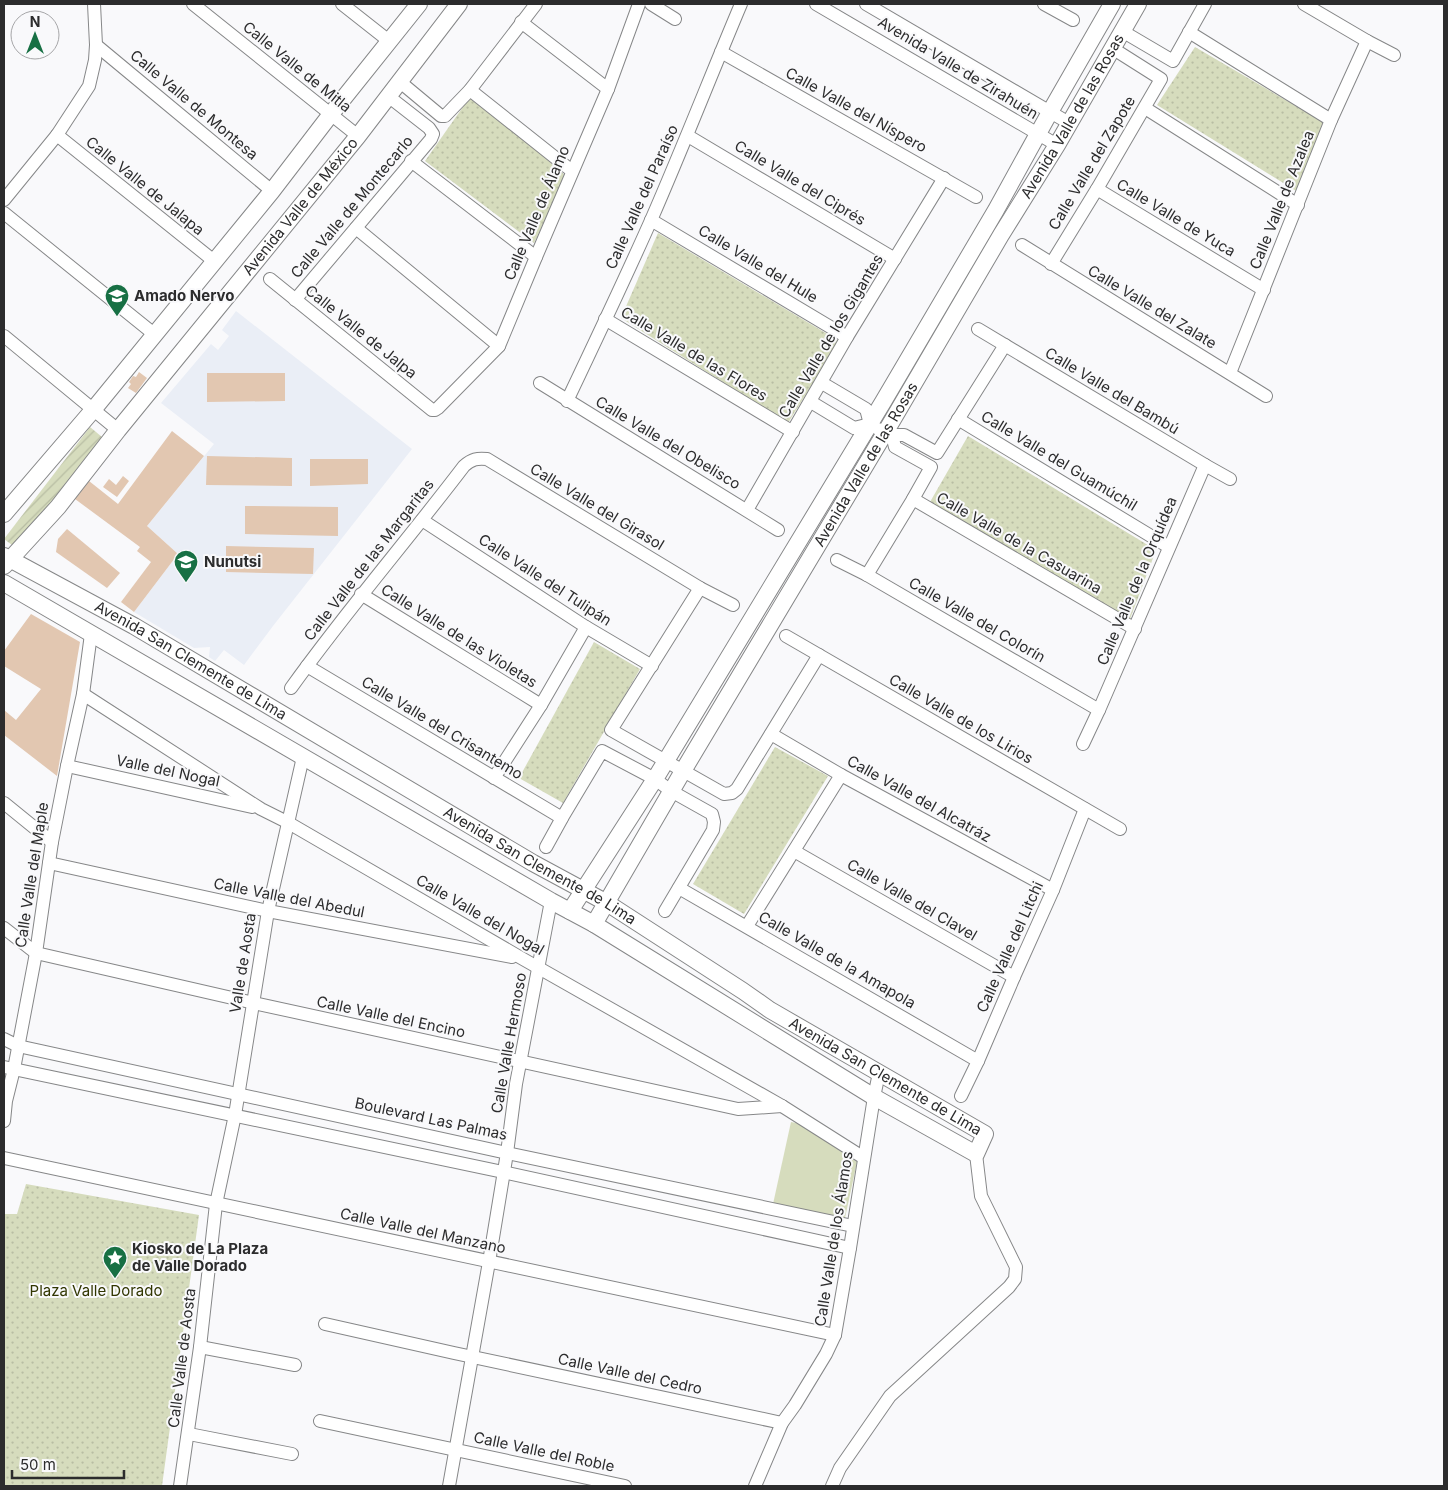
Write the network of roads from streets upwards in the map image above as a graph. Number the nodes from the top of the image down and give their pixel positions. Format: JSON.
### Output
{"nodes":[{"id":1,"x":94,"y":4,"type":"edge"},
{"id":2,"x":193,"y":4,"type":"edge"},
{"id":3,"x":342,"y":4,"type":"edge"},
{"id":4,"x":419,"y":4,"type":"edge"},
{"id":5,"x":459,"y":4,"type":"edge"},
{"id":6,"x":536,"y":4,"type":"edge"},
{"id":7,"x":639,"y":4,"type":"edge"},
{"id":8,"x":651,"y":4,"type":"edge"},
{"id":9,"x":742,"y":4,"type":"edge"},
{"id":10,"x":816,"y":4,"type":"edge"},
{"id":11,"x":866,"y":4,"type":"edge"},
{"id":12,"x":1044,"y":4,"type":"edge"},
{"id":13,"x":1112,"y":4,"type":"edge"},
{"id":14,"x":1138,"y":4,"type":"edge"},
{"id":15,"x":1205,"y":4,"type":"edge"},
{"id":16,"x":1304,"y":4,"type":"edge"},
{"id":17,"x":675,"y":19,"type":"dead end"},
{"id":18,"x":1073,"y":20,"type":"dead end"},
{"id":19,"x":521,"y":22,"type":"junction"},
{"id":20,"x":1122,"y":30,"type":"junction"},
{"id":21,"x":1189,"y":32,"type":"junction"},
{"id":22,"x":1367,"y":41,"type":"junction"},
{"id":23,"x":389,"y":42,"type":"junction"},
{"id":24,"x":96,"y":45,"type":"junction"},
{"id":25,"x":1112,"y":48,"type":"junction"},
{"id":26,"x":721,"y":52,"type":"junction"},
{"id":27,"x":1394,"y":55,"type":"dead end"},
{"id":28,"x":399,"y":81,"type":"junction"},
{"id":29,"x":608,"y":89,"type":"junction"},
{"id":30,"x":470,"y":90,"type":"junction"},
{"id":31,"x":388,"y":96,"type":"junction"},
{"id":32,"x":1145,"y":108,"type":"junction"},
{"id":33,"x":1050,"y":112,"type":"junction"},
{"id":34,"x":331,"y":114,"type":"junction"},
{"id":35,"x":1331,"y":120,"type":"junction"},
{"id":36,"x":1069,"y":123,"type":"junction"},
{"id":37,"x":1038,"y":134,"type":"junction"},
{"id":38,"x":57,"y":135,"type":"junction"},
{"id":39,"x":358,"y":136,"type":"junction"},
{"id":40,"x":688,"y":136,"type":"junction"},
{"id":41,"x":1057,"y":145,"type":"junction"},
{"id":42,"x":411,"y":162,"type":"junction"},
{"id":43,"x":572,"y":171,"type":"junction"},
{"id":44,"x":944,"y":178,"type":"junction"},
{"id":45,"x":1097,"y":189,"type":"junction"},
{"id":46,"x":272,"y":191,"type":"junction"},
{"id":47,"x":976,"y":197,"type":"dead end"},
{"id":48,"x":4,"y":200,"type":"edge"},
{"id":49,"x":1298,"y":204,"type":"junction"},
{"id":50,"x":4,"y":213,"type":"edge"},
{"id":51,"x":651,"y":220,"type":"junction"},
{"id":52,"x":356,"y":228,"type":"junction"},
{"id":53,"x":1022,"y":245,"type":"dead end"},
{"id":54,"x":536,"y":257,"type":"junction"},
{"id":55,"x":895,"y":258,"type":"junction"},
{"id":56,"x":214,"y":261,"type":"junction"},
{"id":57,"x":1051,"y":264,"type":"junction"},
{"id":58,"x":270,"y":280,"type":"dead end"},
{"id":59,"x":1264,"y":290,"type":"junction"},
{"id":60,"x":295,"y":300,"type":"junction"},
{"id":61,"x":605,"y":319,"type":"junction"},
{"id":62,"x":978,"y":329,"type":"dead end"},
{"id":63,"x":154,"y":334,"type":"junction"},
{"id":64,"x":4,"y":336,"type":"edge"},
{"id":65,"x":847,"y":337,"type":"junction"},
{"id":66,"x":1005,"y":345,"type":"junction"},
{"id":67,"x":499,"y":346,"type":"junction"},
{"id":68,"x":1230,"y":373,"type":"junction"},
{"id":69,"x":822,"y":382,"type":"junction"},
{"id":70,"x":540,"y":383,"type":"dead end"},
{"id":71,"x":1266,"y":396,"type":"dead end"},
{"id":72,"x":567,"y":401,"type":"junction"},
{"id":73,"x":811,"y":402,"type":"junction"},
{"id":74,"x":93,"y":410,"type":"junction"},
{"id":75,"x":432,"y":410,"type":"joint"},
{"id":76,"x":958,"y":419,"type":"junction"},
{"id":77,"x":870,"y":424,"type":"junction"},
{"id":78,"x":118,"y":430,"type":"junction"},
{"id":79,"x":792,"y":432,"type":"junction"},
{"id":80,"x":888,"y":434,"type":"junction"},
{"id":81,"x":477,"y":458,"type":"joint"},
{"id":82,"x":1205,"y":465,"type":"junction"},
{"id":83,"x":1230,"y":479,"type":"dead end"},
{"id":84,"x":913,"y":499,"type":"junction"},
{"id":85,"x":747,"y":510,"type":"junction"},
{"id":86,"x":4,"y":514,"type":"edge"},
{"id":87,"x":422,"y":520,"type":"junction"},
{"id":88,"x":778,"y":530,"type":"dead end"},
{"id":89,"x":1169,"y":547,"type":"junction"},
{"id":90,"x":837,"y":560,"type":"dead end"},
{"id":91,"x":6,"y":561,"type":"edge"},
{"id":92,"x":868,"y":576,"type":"junction"},
{"id":93,"x":4,"y":582,"type":"edge"},
{"id":94,"x":700,"y":588,"type":"junction"},
{"id":95,"x":361,"y":594,"type":"junction"},
{"id":96,"x":733,"y":605,"type":"dead end"},
{"id":97,"x":586,"y":627,"type":"junction"},
{"id":98,"x":1134,"y":629,"type":"junction"},
{"id":99,"x":91,"y":634,"type":"junction"},
{"id":100,"x":786,"y":636,"type":"dead end"},
{"id":101,"x":819,"y":655,"type":"junction"},
{"id":102,"x":306,"y":666,"type":"junction"},
{"id":103,"x":652,"y":666,"type":"junction"},
{"id":104,"x":291,"y":688,"type":"dead end"},
{"id":105,"x":83,"y":694,"type":"junction"},
{"id":106,"x":541,"y":705,"type":"junction"},
{"id":107,"x":1099,"y":710,"type":"junction"},
{"id":108,"x":771,"y":734,"type":"junction"},
{"id":109,"x":1084,"y":744,"type":"dead end"},
{"id":110,"x":302,"y":757,"type":"junction"},
{"id":111,"x":666,"y":761,"type":"junction"},
{"id":112,"x":67,"y":766,"type":"junction"},
{"id":113,"x":683,"y":771,"type":"junction"},
{"id":114,"x":841,"y":775,"type":"junction"},
{"id":115,"x":494,"y":778,"type":"junction"},
{"id":116,"x":655,"y":779,"type":"junction"},
{"id":117,"x":671,"y":791,"type":"junction"},
{"id":118,"x":4,"y":803,"type":"edge"},
{"id":119,"x":261,"y":809,"type":"junction"},
{"id":120,"x":1085,"y":809,"type":"junction"},
{"id":121,"x":562,"y":818,"type":"junction"},
{"id":122,"x":287,"y":822,"type":"junction"},
{"id":123,"x":1120,"y":829,"type":"dead end"},
{"id":124,"x":52,"y":842,"type":"junction"},
{"id":125,"x":546,"y":847,"type":"dead end"},
{"id":126,"x":794,"y":851,"type":"junction"},
{"id":127,"x":49,"y":863,"type":"junction"},
{"id":128,"x":679,"y":888,"type":"junction"},
{"id":129,"x":584,"y":890,"type":"junction"},
{"id":130,"x":1053,"y":890,"type":"junction"},
{"id":131,"x":551,"y":901,"type":"junction"},
{"id":132,"x":607,"y":903,"type":"junction"},
{"id":133,"x":268,"y":911,"type":"junction"},
{"id":134,"x":570,"y":911,"type":"junction"},
{"id":135,"x":665,"y":911,"type":"dead end"},
{"id":136,"x":594,"y":924,"type":"junction"},
{"id":137,"x":747,"y":926,"type":"junction"},
{"id":138,"x":4,"y":928,"type":"edge"},
{"id":139,"x":36,"y":953,"type":"junction"},
{"id":140,"x":523,"y":959,"type":"junction"},
{"id":141,"x":538,"y":968,"type":"junction"},
{"id":142,"x":1014,"y":977,"type":"junction"},
{"id":143,"x":254,"y":1003,"type":"junction"},
{"id":144,"x":4,"y":1039,"type":"edge"},
{"id":145,"x":18,"y":1046,"type":"junction"},
{"id":146,"x":978,"y":1061,"type":"junction"},
{"id":147,"x":520,"y":1062,"type":"junction"},
{"id":148,"x":9,"y":1068,"type":"edge"},
{"id":149,"x":878,"y":1073,"type":"junction"},
{"id":150,"x":238,"y":1093,"type":"junction"},
{"id":151,"x":961,"y":1096,"type":"dead end"},
{"id":152,"x":874,"y":1097,"type":"junction"},
{"id":153,"x":5,"y":1100,"type":"edge"},
{"id":154,"x":782,"y":1106,"type":"junction"},
{"id":155,"x":235,"y":1116,"type":"junction"},
{"id":156,"x":4,"y":1121,"type":"edge"},
{"id":157,"x":508,"y":1152,"type":"junction"},
{"id":158,"x":976,"y":1154,"type":"junction"},
{"id":159,"x":4,"y":1158,"type":"edge"},
{"id":160,"x":864,"y":1158,"type":"junction"},
{"id":161,"x":503,"y":1172,"type":"junction"},
{"id":162,"x":216,"y":1204,"type":"junction"},
{"id":163,"x":853,"y":1226,"type":"junction"},
{"id":164,"x":850,"y":1248,"type":"junction"},
{"id":165,"x":490,"y":1262,"type":"junction"},
{"id":166,"x":326,"y":1324,"type":"dead end"},
{"id":167,"x":835,"y":1335,"type":"junction"},
{"id":168,"x":200,"y":1347,"type":"junction"},
{"id":169,"x":472,"y":1357,"type":"junction"},
{"id":170,"x":295,"y":1365,"type":"dead end"},
{"id":171,"x":320,"y":1421,"type":"dead end"},
{"id":172,"x":782,"y":1423,"type":"junction"},
{"id":173,"x":189,"y":1434,"type":"junction"},
{"id":174,"x":456,"y":1450,"type":"junction"},
{"id":175,"x":292,"y":1454,"type":"dead end"},
{"id":176,"x":180,"y":1486,"type":"edge"},
{"id":177,"x":449,"y":1486,"type":"edge"},
{"id":178,"x":625,"y":1486,"type":"edge"},
{"id":179,"x":755,"y":1486,"type":"edge"},
{"id":180,"x":832,"y":1486,"type":"edge"}],
"edges":[{"from":1,"to":24,"type":"street"},
{"from":2,"to":34,"type":"street","name":"Calle Valle de Mitla"},
{"from":3,"to":23,"type":"street"},
{"from":4,"to":23,"type":"street"},
{"from":5,"to":28,"type":"street","name":"Avenida Valle de México"},
{"from":6,"to":19,"type":"street"},
{"from":7,"to":29,"type":"street","name":"Calle Valle de Álamo"},
{"from":8,"to":17,"type":"street"},
{"from":9,"to":26,"type":"street","name":"Calle Valle del Paraíso"},
{"from":10,"to":37,"type":"street","name":"Avenida Valle de Zirahuén"},
{"from":11,"to":33,"type":"street","name":"Avenida Valle de Zirahuén"},
{"from":12,"to":18,"type":"street"},
{"from":13,"to":33,"type":"street","name":"Avenida Valle de las Rosas"},
{"from":14,"to":20,"type":"street","name":"Avenida Valle de las Rosas"},
{"from":15,"to":21,"type":"street"},
{"from":16,"to":22,"type":"street"},
{"from":19,"to":29,"type":"street"},
{"from":19,"to":30,"type":"street"},
{"from":20,"to":21,"type":"street"},
{"from":20,"to":25,"type":"street","name":"Avenida Valle de las Rosas"},
{"from":21,"to":35,"type":"street"},
{"from":22,"to":27,"type":"street"},
{"from":22,"to":35,"type":"street","name":"Calle Valle de Azalea"},
{"from":23,"to":34,"type":"street"},
{"from":24,"to":38,"type":"street"},
{"from":24,"to":46,"type":"street","name":"Calle Valle de Montesa"},
{"from":25,"to":32,"type":"street","name":"Calle Valle del Zapote"},
{"from":25,"to":36,"type":"street","name":"Avenida Valle de las Rosas"},
{"from":26,"to":40,"type":"street","name":"Calle Valle del Paraíso"},
{"from":26,"to":44,"type":"street","name":"Calle Valle del Níspero"},
{"from":28,"to":30,"type":"street"},
{"from":28,"to":31,"type":"street","name":"Avenida Valle de México"},
{"from":29,"to":43,"type":"street","name":"Calle Valle de Álamo"},
{"from":30,"to":43,"type":"street"},
{"from":31,"to":39,"type":"street","name":"Avenida Valle de México"},
{"from":31,"to":42,"type":"street","name":"Calle Valle de Montecarlo"},
{"from":32,"to":45,"type":"street","name":"Calle Valle del Zapote"},
{"from":32,"to":49,"type":"street"},
{"from":33,"to":36,"type":"street","name":"Avenida Valle de Zirahuén"},
{"from":33,"to":37,"type":"street","name":"Avenida Valle de las Rosas"},
{"from":34,"to":39,"type":"street","name":"Calle Valle de Mitla"},
{"from":34,"to":46,"type":"street"},
{"from":35,"to":49,"type":"street","name":"Calle Valle de Azalea"},
{"from":36,"to":41,"type":"street","name":"Avenida Valle de las Rosas"},
{"from":37,"to":41,"type":"street","name":"Avenida Valle de Zirahuén"},
{"from":37,"to":77,"type":"street","name":"Avenida Valle de las Rosas"},
{"from":38,"to":48,"type":"street"},
{"from":38,"to":56,"type":"street","name":"Calle Valle de Jalapa"},
{"from":39,"to":78,"type":"street","name":"Avenida Valle de México"},
{"from":40,"to":51,"type":"street","name":"Calle Valle del Paraíso"},
{"from":40,"to":55,"type":"street","name":"Calle Valle del Ciprés"},
{"from":41,"to":80,"type":"street","name":"Avenida Valle de las Rosas"},
{"from":42,"to":52,"type":"street","name":"Calle Valle de Montecarlo"},
{"from":42,"to":54,"type":"street"},
{"from":43,"to":54,"type":"street","name":"Calle Valle de Álamo"},
{"from":44,"to":47,"type":"street","name":"Calle Valle del Níspero"},
{"from":44,"to":55,"type":"street","name":"Calle Valle de los Gigantes"},
{"from":45,"to":57,"type":"street","name":"Calle Valle del Zapote"},
{"from":45,"to":59,"type":"street","name":"Calle Valle de Yuca"},
{"from":46,"to":56,"type":"street"},
{"from":49,"to":59,"type":"street","name":"Calle Valle de Azalea"},
{"from":50,"to":63,"type":"street"},
{"from":51,"to":61,"type":"street","name":"Calle Valle del Paraíso"},
{"from":51,"to":65,"type":"street","name":"Calle Valle del Hule"},
{"from":52,"to":60,"type":"street","name":"Calle Valle de Montecarlo"},
{"from":52,"to":67,"type":"street"},
{"from":53,"to":57,"type":"street","name":"Calle Valle del Zalate"},
{"from":54,"to":67,"type":"street","name":"Calle Valle de Álamo"},
{"from":55,"to":65,"type":"street","name":"Calle Valle de los Gigantes"},
{"from":56,"to":63,"type":"street"},
{"from":57,"to":68,"type":"street","name":"Calle Valle del Zalate"},
{"from":58,"to":60,"type":"street","name":"Calle Valle de Jalpa"},
{"from":59,"to":68,"type":"street","name":"Calle Valle de Azalea"},
{"from":60,"to":75,"type":"street","name":"Calle Valle de Jalpa"},
{"from":61,"to":72,"type":"street","name":"Calle Valle del Paraíso"},
{"from":61,"to":79,"type":"street","name":"Calle Valle de las Flores"},
{"from":62,"to":66,"type":"street","name":"Calle Valle del Bambú"},
{"from":63,"to":74,"type":"street"},
{"from":64,"to":74,"type":"street"},
{"from":65,"to":69,"type":"street","name":"Calle Valle de los Gigantes"},
{"from":66,"to":76,"type":"street"},
{"from":66,"to":82,"type":"street","name":"Calle Valle del Bambú"},
{"from":67,"to":75,"type":"street","name":"Calle Valle de Álamo"},
{"from":68,"to":71,"type":"street","name":"Calle Valle del Zalate"},
{"from":69,"to":73,"type":"street","name":"Calle Valle de los Gigantes"},
{"from":69,"to":77,"type":"street"},
{"from":70,"to":72,"type":"street","name":"Calle Valle del Obelisco"},
{"from":72,"to":85,"type":"street","name":"Calle Valle del Obelisco"},
{"from":73,"to":77,"type":"street"},
{"from":73,"to":79,"type":"street","name":"Calle Valle de los Gigantes"},
{"from":74,"to":78,"type":"street"},
{"from":74,"to":86,"type":"street"},
{"from":76,"to":80,"type":"street"},
{"from":76,"to":89,"type":"street","name":"Calle Valle del Guamúchil"},
{"from":77,"to":80,"type":"street"},
{"from":77,"to":111,"type":"street","name":"Avenida Valle de las Rosas"},
{"from":78,"to":91,"type":"street","name":"Avenida Valle de México"},
{"from":79,"to":85,"type":"street","name":"Calle Valle de los Gigantes"},
{"from":80,"to":84,"type":"street"},
{"from":80,"to":113,"type":"street","name":"Avenida Valle de las Rosas"},
{"from":81,"to":87,"type":"street","name":"Calle Valle de las Margaritas"},
{"from":81,"to":94,"type":"street","name":"Calle Valle del Girasol"},
{"from":82,"to":83,"type":"street","name":"Calle Valle del Bambú"},
{"from":82,"to":89,"type":"street","name":"Calle Valle de la Orquídea"},
{"from":84,"to":92,"type":"street"},
{"from":84,"to":98,"type":"street","name":"Calle Valle de la Casuarina"},
{"from":85,"to":88,"type":"street","name":"Calle Valle del Obelisco"},
{"from":87,"to":95,"type":"street","name":"Calle Valle de las Margaritas"},
{"from":87,"to":97,"type":"street","name":"Calle Valle del Tulipán"},
{"from":89,"to":98,"type":"street","name":"Calle Valle de la Orquídea"},
{"from":90,"to":92,"type":"street","name":"Calle Valle del Colorín"},
{"from":91,"to":129,"type":"street","name":"Avenida San Clemente de Lima"},
{"from":92,"to":107,"type":"street","name":"Calle Valle del Colorín"},
{"from":93,"to":99,"type":"street","name":"Avenida San Clemente de Lima"},
{"from":94,"to":96,"type":"street","name":"Calle Valle del Girasol"},
{"from":94,"to":103,"type":"street"},
{"from":95,"to":102,"type":"street","name":"Calle Valle de las Margaritas"},
{"from":95,"to":106,"type":"street","name":"Calle Valle de las Violetas"},
{"from":97,"to":103,"type":"street","name":"Calle Valle del Tulipán"},
{"from":97,"to":106,"type":"street"},
{"from":98,"to":107,"type":"street","name":"Calle Valle de la Orquídea"},
{"from":99,"to":105,"type":"street","name":"Calle Valle del Maple"},
{"from":99,"to":110,"type":"street","name":"Avenida San Clemente de Lima"},
{"from":100,"to":101,"type":"street","name":"Calle Valle de los Lirios"},
{"from":101,"to":108,"type":"street"},
{"from":101,"to":120,"type":"street","name":"Calle Valle de los Lirios"},
{"from":102,"to":104,"type":"street","name":"Calle Valle de las Margaritas"},
{"from":102,"to":115,"type":"street","name":"Calle Valle del Crisantemo"},
{"from":103,"to":111,"type":"street"},
{"from":105,"to":112,"type":"street","name":"Calle Valle del Maple"},
{"from":105,"to":119,"type":"street","name":"Calle Valle del Nogal"},
{"from":106,"to":115,"type":"street"},
{"from":107,"to":109,"type":"street","name":"Calle Valle de la Orquídea"},
{"from":108,"to":113,"type":"street"},
{"from":108,"to":114,"type":"street","name":"Calle Valle del Alcatráz"},
{"from":110,"to":122,"type":"street","name":"Valle de Aosta"},
{"from":110,"to":131,"type":"street","name":"Avenida San Clemente de Lima"},
{"from":111,"to":113,"type":"street"},
{"from":111,"to":116,"type":"street","name":"Avenida Valle de las Rosas"},
{"from":112,"to":119,"type":"street","name":"Valle del Nogal"},
{"from":112,"to":124,"type":"street","name":"Calle Valle del Maple"},
{"from":113,"to":117,"type":"street","name":"Avenida Valle de las Rosas"},
{"from":114,"to":126,"type":"street"},
{"from":114,"to":130,"type":"street","name":"Calle Valle del Alcatráz"},
{"from":115,"to":121,"type":"street","name":"Calle Valle del Crisantemo"},
{"from":116,"to":117,"type":"street"},
{"from":116,"to":121,"type":"street"},
{"from":116,"to":129,"type":"street","name":"Avenida Valle de las Rosas"},
{"from":117,"to":128,"type":"street"},
{"from":117,"to":132,"type":"street","name":"Avenida Valle de las Rosas"},
{"from":118,"to":124,"type":"street"},
{"from":119,"to":122,"type":"street","name":"Calle Valle del Nogal"},
{"from":120,"to":123,"type":"street","name":"Calle Valle de los Lirios"},
{"from":120,"to":130,"type":"street","name":"Calle Valle del Litchi"},
{"from":121,"to":125,"type":"street"},
{"from":122,"to":133,"type":"street","name":"Valle de Aosta"},
{"from":122,"to":140,"type":"street","name":"Calle Valle del Nogal"},
{"from":124,"to":127,"type":"street","name":"Calle Valle del Maple"},
{"from":126,"to":137,"type":"street"},
{"from":126,"to":142,"type":"street","name":"Calle Valle del Clavel"},
{"from":127,"to":133,"type":"street","name":"Calle Valle del Abedul"},
{"from":127,"to":139,"type":"street","name":"Calle Valle del Maple"},
{"from":128,"to":135,"type":"street"},
{"from":128,"to":137,"type":"street","name":"Calle Valle de la Amapola"},
{"from":129,"to":132,"type":"street","name":"Avenida San Clemente de Lima"},
{"from":129,"to":134,"type":"street","name":"Avenida Valle de las Rosas"},
{"from":130,"to":142,"type":"street","name":"Calle Valle del Litchi"},
{"from":131,"to":134,"type":"street","name":"Avenida San Clemente de Lima"},
{"from":131,"to":141,"type":"street","name":"Calle Valle Hermoso"},
{"from":132,"to":136,"type":"street","name":"Avenida Valle de las Rosas"},
{"from":132,"to":149,"type":"street","name":"Avenida San Clemente de Lima"},
{"from":133,"to":140,"type":"street","name":"Calle Valle del Abedul"},
{"from":133,"to":143,"type":"street","name":"Valle de Aosta"},
{"from":134,"to":136,"type":"street","name":"Avenida San Clemente de Lima"},
{"from":136,"to":152,"type":"street","name":"Avenida San Clemente de Lima"},
{"from":137,"to":146,"type":"street","name":"Calle Valle de la Amapola"},
{"from":138,"to":139,"type":"street","name":"Calle Valle del Encino"},
{"from":139,"to":143,"type":"street","name":"Calle Valle del Encino"},
{"from":139,"to":145,"type":"street","name":"Calle Valle del Maple"},
{"from":140,"to":141,"type":"street","name":"Calle Valle del Nogal"},
{"from":141,"to":147,"type":"street","name":"Calle Valle Hermoso"},
{"from":141,"to":154,"type":"street","name":"Calle Valle del Nogal"},
{"from":142,"to":146,"type":"street","name":"Calle Valle del Litchi"},
{"from":143,"to":147,"type":"street","name":"Calle Valle del Encino"},
{"from":143,"to":150,"type":"street","name":"Valle de Aosta"},
{"from":144,"to":145,"type":"street","name":"Boulevard Las Palmas"},
{"from":145,"to":148,"type":"street","name":"Calle Valle del Maple"},
{"from":145,"to":150,"type":"street","name":"Boulevard Las Palmas"},
{"from":146,"to":151,"type":"street","name":"Calle Valle del Litchi"},
{"from":147,"to":154,"type":"street","name":"Calle Valle del Encino"},
{"from":147,"to":157,"type":"street","name":"Calle Valle Hermoso"},
{"from":148,"to":153,"type":"street","name":"Calle Valle del Maple"},
{"from":148,"to":155,"type":"street"},
{"from":149,"to":152,"type":"street","name":"Calle Valle de los Álamos"},
{"from":149,"to":158,"type":"street","name":"Avenida San Clemente de Lima"},
{"from":150,"to":155,"type":"street","name":"Valle de Aosta"},
{"from":150,"to":157,"type":"street","name":"Boulevard Las Palmas"},
{"from":152,"to":158,"type":"street","name":"Avenida San Clemente de Lima"},
{"from":152,"to":160,"type":"street","name":"Calle Valle de los Álamos"},
{"from":153,"to":156,"type":"street","name":"Calle Valle del Maple"},
{"from":154,"to":160,"type":"street","name":"Calle Valle del Nogal"},
{"from":155,"to":161,"type":"street"},
{"from":155,"to":162,"type":"street","name":"Calle Valle de Aosta"},
{"from":157,"to":161,"type":"street","name":"Calle Valle Hermoso"},
{"from":157,"to":163,"type":"street","name":"Boulevard Las Palmas"},
{"from":158,"to":180,"type":"street"},
{"from":159,"to":162,"type":"street","name":"Calle Valle del Manzano"},
{"from":160,"to":163,"type":"street","name":"Calle Valle de los Álamos"},
{"from":161,"to":164,"type":"street"},
{"from":161,"to":165,"type":"street","name":"Calle Valle Hermoso"},
{"from":162,"to":165,"type":"street","name":"Calle Valle del Manzano"},
{"from":162,"to":168,"type":"street","name":"Calle Valle de Aosta"},
{"from":163,"to":164,"type":"street","name":"Calle Valle de los Álamos"},
{"from":164,"to":167,"type":"street","name":"Calle Valle de los Álamos"},
{"from":165,"to":167,"type":"street","name":"Calle Valle del Manzano"},
{"from":165,"to":169,"type":"street","name":"Calle Valle Hermoso"},
{"from":166,"to":169,"type":"street","name":"Calle Valle del Cedro"},
{"from":167,"to":172,"type":"street","name":"Calle Valle de los Álamos"},
{"from":168,"to":170,"type":"street"},
{"from":168,"to":173,"type":"street","name":"Calle Valle de Aosta"},
{"from":169,"to":172,"type":"street","name":"Calle Valle del Cedro"},
{"from":169,"to":174,"type":"street","name":"Calle Valle Hermoso"},
{"from":171,"to":174,"type":"street","name":"Calle Valle del Roble"},
{"from":172,"to":179,"type":"street","name":"Calle Valle de los Álamos"},
{"from":173,"to":175,"type":"street"},
{"from":173,"to":176,"type":"street","name":"Calle Valle de Aosta"},
{"from":174,"to":177,"type":"street","name":"Calle Valle Hermoso"},
{"from":174,"to":178,"type":"street","name":"Calle Valle del Roble"}]}
